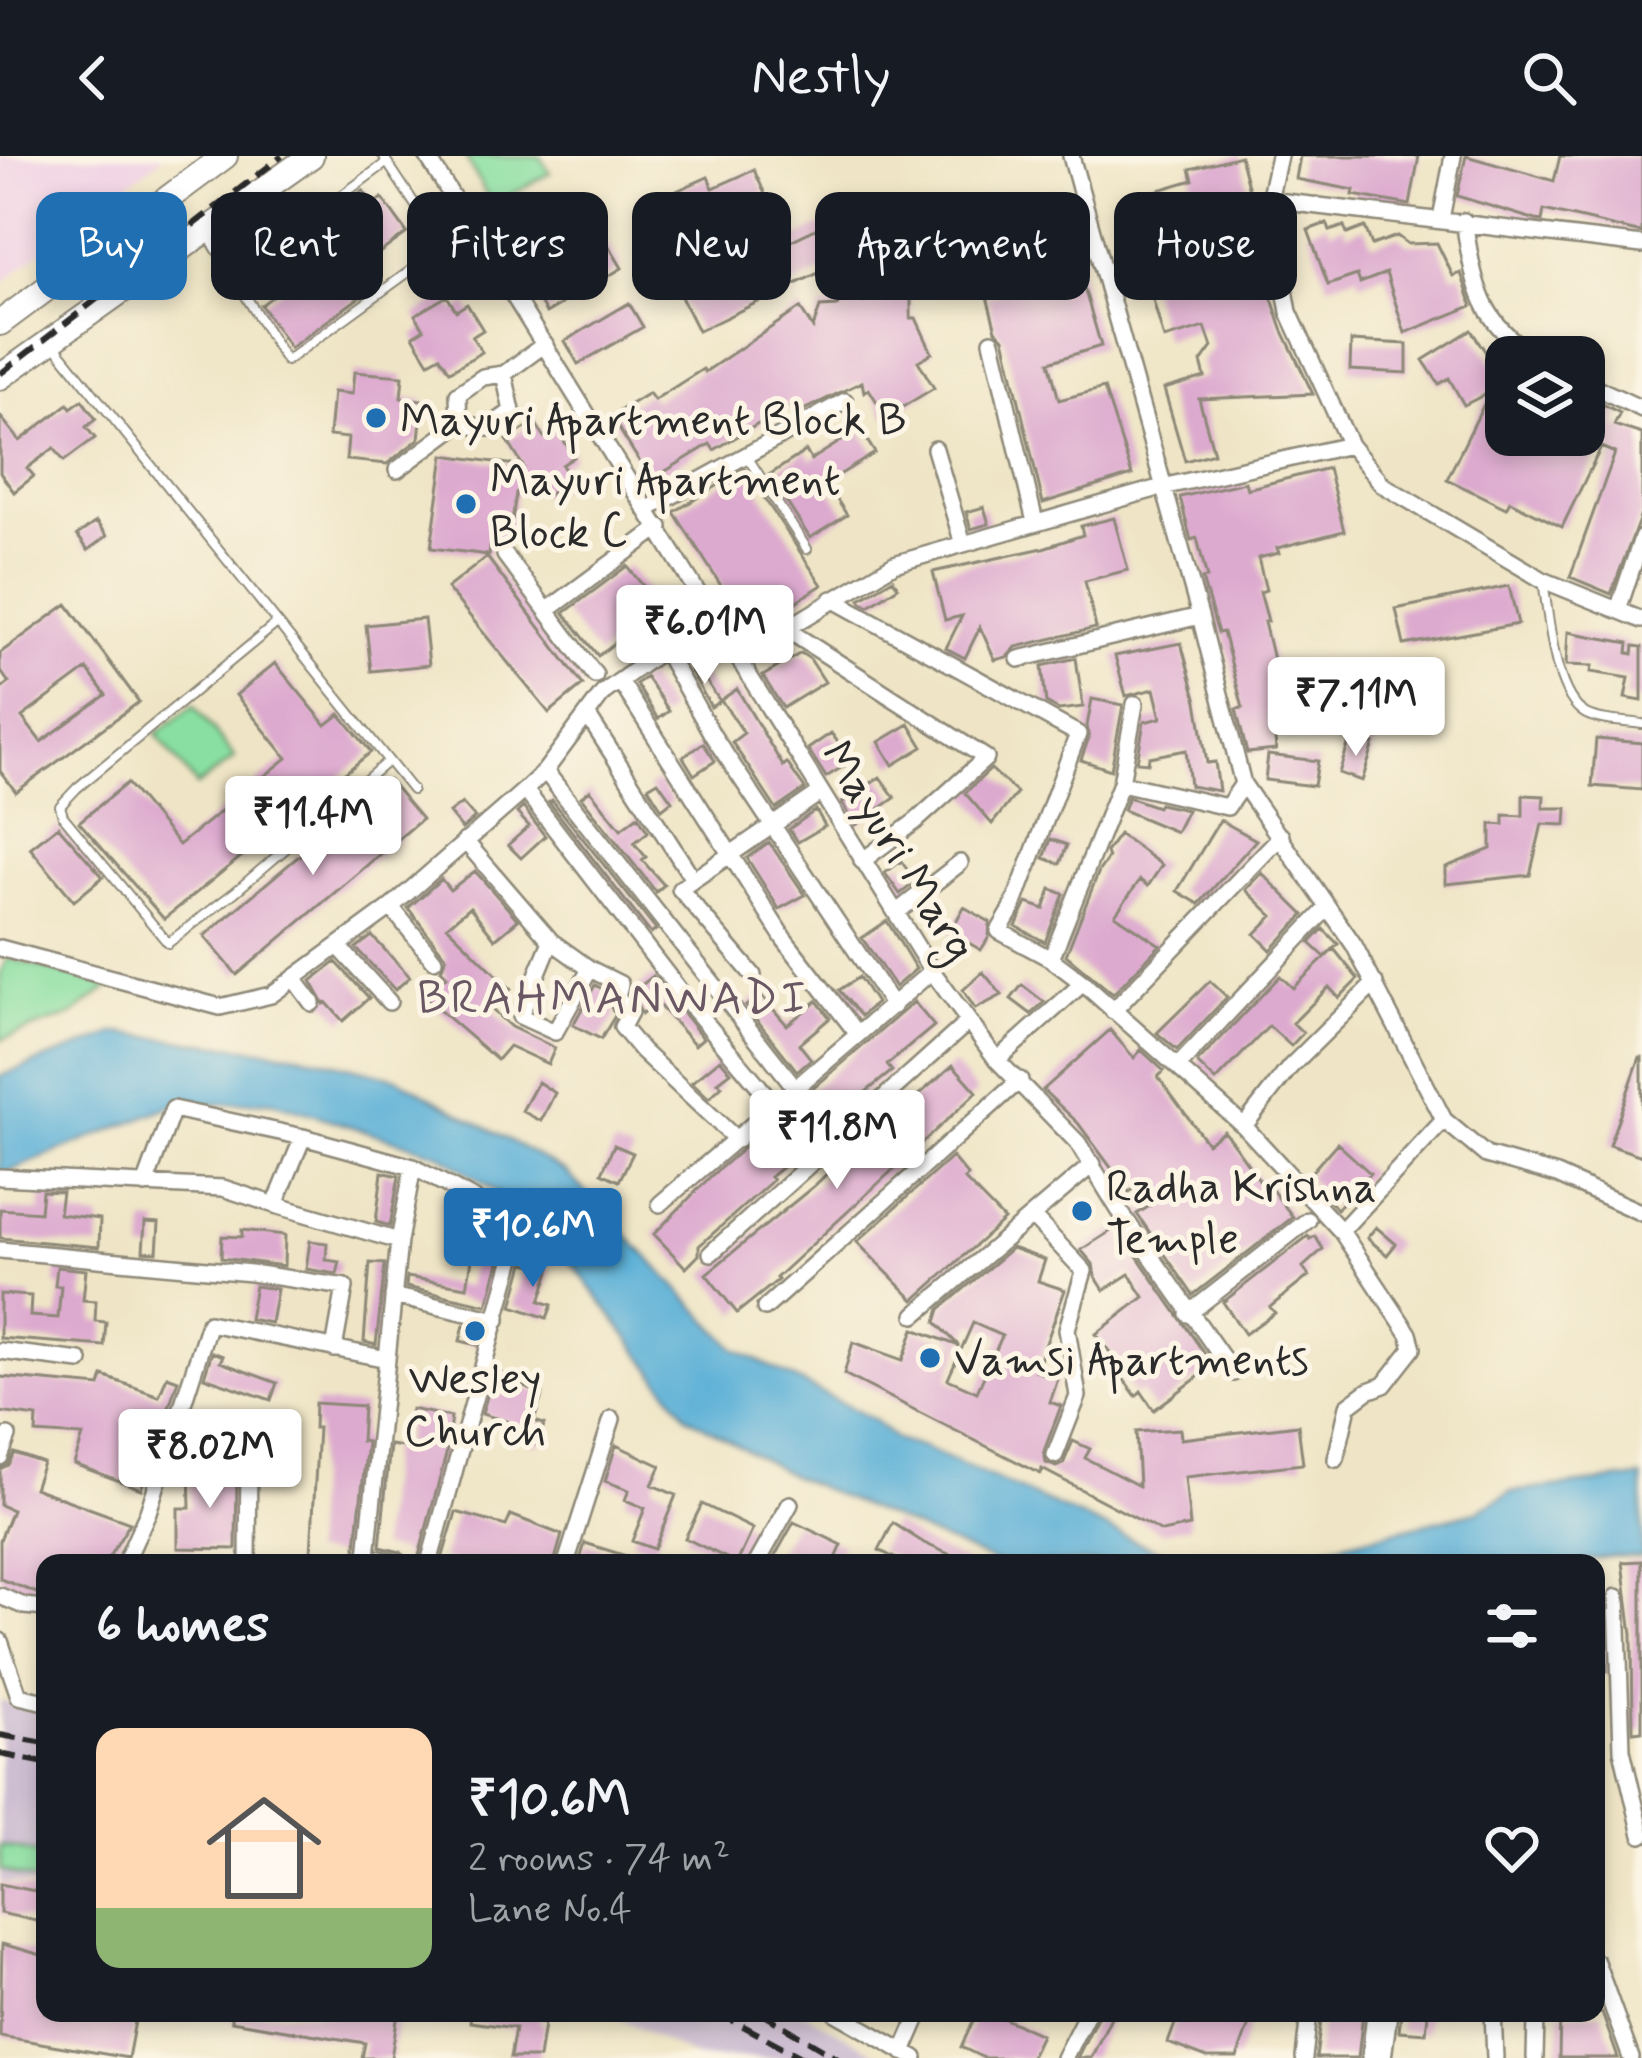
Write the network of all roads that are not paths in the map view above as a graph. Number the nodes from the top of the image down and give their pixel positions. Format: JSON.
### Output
{"nodes":[{"id":1,"x":225,"y":156,"type":"edge"},
{"id":2,"x":311,"y":156,"type":"edge"},
{"id":3,"x":427,"y":156,"type":"edge"},
{"id":4,"x":1071,"y":156,"type":"edge"},
{"id":5,"x":1279,"y":156,"type":"edge"},
{"id":6,"x":1453,"y":156,"type":"edge"},
{"id":7,"x":384,"y":160,"type":"edge"},
{"id":8,"x":342,"y":192,"type":"edge"},
{"id":9,"x":1271,"y":192,"type":"edge"},
{"id":10,"x":1297,"y":203,"type":"edge"},
{"id":11,"x":1441,"y":219,"type":"junction"},
{"id":12,"x":1465,"y":221,"type":"junction"},
{"id":13,"x":205,"y":230,"type":"junction"},
{"id":14,"x":211,"y":240,"type":"edge"},
{"id":15,"x":1642,"y":245,"type":"edge"},
{"id":16,"x":383,"y":290,"type":"edge"},
{"id":17,"x":248,"y":300,"type":"edge"},
{"id":18,"x":369,"y":300,"type":"edge"},
{"id":19,"x":1287,"y":300,"type":"edge"},
{"id":20,"x":0,"y":323,"type":"edge"},
{"id":21,"x":1506,"y":336,"type":"edge"},
{"id":22,"x":51,"y":341,"type":"junction"},
{"id":23,"x":992,"y":341,"type":"dead end"},
{"id":24,"x":544,"y":344,"type":"junction"},
{"id":25,"x":504,"y":374,"type":"junction"},
{"id":26,"x":0,"y":377,"type":"edge"},
{"id":27,"x":1605,"y":392,"type":"edge"},
{"id":28,"x":844,"y":401,"type":"dead end"},
{"id":29,"x":1642,"y":409,"type":"edge"},
{"id":30,"x":458,"y":424,"type":"junction"},
{"id":31,"x":1350,"y":445,"type":"junction"},
{"id":32,"x":935,"y":449,"type":"dead end"},
{"id":33,"x":745,"y":453,"type":"junction"},
{"id":34,"x":397,"y":470,"type":"dead end"},
{"id":35,"x":1162,"y":487,"type":"junction"},
{"id":36,"x":648,"y":509,"type":"junction"},
{"id":37,"x":1035,"y":522,"type":"junction"},
{"id":38,"x":660,"y":527,"type":"junction"},
{"id":39,"x":1642,"y":538,"type":"edge"},
{"id":40,"x":963,"y":544,"type":"junction"},
{"id":41,"x":807,"y":549,"type":"dead end"},
{"id":42,"x":505,"y":555,"type":"dead end"},
{"id":43,"x":1543,"y":580,"type":"junction"},
{"id":44,"x":832,"y":598,"type":"junction"},
{"id":45,"x":709,"y":605,"type":"junction"},
{"id":46,"x":548,"y":610,"type":"junction"},
{"id":47,"x":1618,"y":610,"type":"junction"},
{"id":48,"x":1200,"y":616,"type":"junction"},
{"id":49,"x":1642,"y":620,"type":"edge"},
{"id":50,"x":277,"y":623,"type":"junction"},
{"id":51,"x":786,"y":629,"type":"junction"},
{"id":52,"x":664,"y":649,"type":"junction"},
{"id":53,"x":738,"y":658,"type":"junction"},
{"id":54,"x":1019,"y":659,"type":"dead end"},
{"id":55,"x":595,"y":675,"type":"dead end"},
{"id":56,"x":620,"y":681,"type":"junction"},
{"id":57,"x":1135,"y":704,"type":"dead end"},
{"id":58,"x":587,"y":716,"type":"junction"},
{"id":59,"x":1642,"y":724,"type":"edge"},
{"id":60,"x":388,"y":761,"type":"junction"},
{"id":61,"x":545,"y":771,"type":"junction"},
{"id":62,"x":1121,"y":783,"type":"junction"},
{"id":63,"x":1243,"y":784,"type":"junction"},
{"id":64,"x":412,"y":790,"type":"dead end"},
{"id":65,"x":525,"y":790,"type":"junction"},
{"id":66,"x":820,"y":792,"type":"junction"},
{"id":67,"x":773,"y":825,"type":"junction"},
{"id":68,"x":1281,"y":836,"type":"junction"},
{"id":69,"x":465,"y":841,"type":"junction"},
{"id":70,"x":732,"y":854,"type":"junction"},
{"id":71,"x":862,"y":861,"type":"junction"},
{"id":72,"x":960,"y":863,"type":"dead end"},
{"id":73,"x":693,"y":880,"type":"junction"},
{"id":74,"x":391,"y":907,"type":"junction"},
{"id":75,"x":1328,"y":907,"type":"junction"},
{"id":76,"x":897,"y":912,"type":"junction"},
{"id":77,"x":551,"y":941,"type":"junction"},
{"id":78,"x":339,"y":947,"type":"junction"},
{"id":79,"x":0,"y":948,"type":"edge"},
{"id":80,"x":1051,"y":959,"type":"junction"},
{"id":81,"x":434,"y":960,"type":"dead end"},
{"id":82,"x":590,"y":969,"type":"junction"},
{"id":83,"x":932,"y":971,"type":"junction"},
{"id":84,"x":753,"y":975,"type":"dead end"},
{"id":85,"x":295,"y":980,"type":"junction"},
{"id":86,"x":1083,"y":983,"type":"junction"},
{"id":87,"x":1375,"y":983,"type":"junction"},
{"id":88,"x":388,"y":1002,"type":"dead end"},
{"id":89,"x":312,"y":1003,"type":"dead end"},
{"id":90,"x":892,"y":1006,"type":"junction"},
{"id":91,"x":1113,"y":1012,"type":"junction"},
{"id":92,"x":968,"y":1022,"type":"junction"},
{"id":93,"x":857,"y":1033,"type":"junction"},
{"id":94,"x":997,"y":1060,"type":"junction"},
{"id":95,"x":1178,"y":1066,"type":"junction"},
{"id":96,"x":1020,"y":1080,"type":"junction"},
{"id":97,"x":794,"y":1086,"type":"junction"},
{"id":98,"x":773,"y":1103,"type":"junction"},
{"id":99,"x":1444,"y":1120,"type":"junction"},
{"id":100,"x":1244,"y":1126,"type":"junction"},
{"id":101,"x":303,"y":1137,"type":"junction"},
{"id":102,"x":736,"y":1140,"type":"junction"},
{"id":103,"x":1093,"y":1164,"type":"junction"},
{"id":104,"x":413,"y":1167,"type":"junction"},
{"id":105,"x":0,"y":1178,"type":"edge"},
{"id":106,"x":145,"y":1185,"type":"junction"},
{"id":107,"x":275,"y":1204,"type":"junction"},
{"id":108,"x":660,"y":1204,"type":"dead end"},
{"id":109,"x":1642,"y":1213,"type":"edge"},
{"id":110,"x":1032,"y":1216,"type":"junction"},
{"id":111,"x":1308,"y":1220,"type":"dead end"},
{"id":112,"x":1341,"y":1231,"type":"junction"},
{"id":113,"x":400,"y":1241,"type":"junction"},
{"id":114,"x":0,"y":1250,"type":"edge"},
{"id":115,"x":711,"y":1252,"type":"dead end"},
{"id":116,"x":393,"y":1296,"type":"junction"},
{"id":117,"x":764,"y":1308,"type":"dead end"},
{"id":118,"x":1188,"y":1314,"type":"junction"},
{"id":119,"x":915,"y":1315,"type":"dead end"},
{"id":120,"x":496,"y":1320,"type":"junction"},
{"id":121,"x":334,"y":1349,"type":"junction"},
{"id":122,"x":0,"y":1352,"type":"edge"},
{"id":123,"x":387,"y":1359,"type":"junction"},
{"id":124,"x":80,"y":1361,"type":"dead end"},
{"id":125,"x":1232,"y":1373,"type":"dead end"},
{"id":126,"x":612,"y":1419,"type":"dead end"},
{"id":127,"x":177,"y":1427,"type":"junction"},
{"id":128,"x":8,"y":1436,"type":"dead end"},
{"id":129,"x":1055,"y":1455,"type":"dead end"},
{"id":130,"x":0,"y":1457,"type":"edge"},
{"id":131,"x":1336,"y":1459,"type":"dead end"},
{"id":132,"x":790,"y":1504,"type":"dead end"},
{"id":133,"x":129,"y":1554,"type":"edge"},
{"id":134,"x":248,"y":1554,"type":"edge"},
{"id":135,"x":367,"y":1554,"type":"edge"},
{"id":136,"x":431,"y":1554,"type":"edge"},
{"id":137,"x":569,"y":1554,"type":"edge"},
{"id":138,"x":763,"y":1554,"type":"edge"},
{"id":139,"x":0,"y":1596,"type":"edge"},
{"id":140,"x":1617,"y":1597,"type":"dead end"},
{"id":141,"x":36,"y":1607,"type":"edge"},
{"id":142,"x":0,"y":1640,"type":"edge"},
{"id":143,"x":1642,"y":1667,"type":"edge"},
{"id":144,"x":1620,"y":1670,"type":"junction"},
{"id":145,"x":36,"y":1700,"type":"edge"},
{"id":146,"x":1642,"y":1835,"type":"edge"},
{"id":147,"x":1605,"y":1987,"type":"edge"},
{"id":148,"x":852,"y":2022,"type":"edge"},
{"id":149,"x":918,"y":2022,"type":"edge"},
{"id":150,"x":1082,"y":2022,"type":"edge"},
{"id":151,"x":1308,"y":2022,"type":"edge"},
{"id":152,"x":1374,"y":2022,"type":"edge"},
{"id":153,"x":1388,"y":2022,"type":"edge"},
{"id":154,"x":1493,"y":2022,"type":"edge"},
{"id":155,"x":1536,"y":2022,"type":"edge"},
{"id":156,"x":909,"y":2055,"type":"edge"},
{"id":157,"x":1064,"y":2058,"type":"edge"},
{"id":158,"x":1304,"y":2058,"type":"edge"},
{"id":159,"x":1370,"y":2058,"type":"edge"},
{"id":160,"x":1383,"y":2058,"type":"edge"},
{"id":161,"x":1495,"y":2058,"type":"edge"},
{"id":162,"x":1534,"y":2058,"type":"edge"},
{"id":163,"x":1631,"y":2058,"type":"edge"}],
"edges":[{"from":1,"to":20,"type":"main road"},
{"from":2,"to":13,"type":"main road"},
{"from":3,"to":24,"type":"street","name":"Mayuri Marg"},
{"from":4,"to":35,"type":"street"},
{"from":5,"to":9,"type":"street"},
{"from":6,"to":11,"type":"street"},
{"from":7,"to":8,"type":"lane"},
{"from":7,"to":16,"type":"lane"},
{"from":10,"to":11,"type":"street"},
{"from":11,"to":12,"type":"street"},
{"from":12,"to":15,"type":"street"},
{"from":12,"to":21,"type":"street"},
{"from":13,"to":14,"type":"lane"},
{"from":13,"to":22,"type":"main road"},
{"from":17,"to":18,"type":"lane"},
{"from":19,"to":31,"type":"street"},
{"from":22,"to":26,"type":"main road"},
{"from":22,"to":50,"type":"lane"},
{"from":23,"to":37,"type":"street"},
{"from":24,"to":25,"type":"street"},
{"from":24,"to":36,"type":"street","name":"Mayuri Marg"},
{"from":25,"to":30,"type":"street"},
{"from":25,"to":30,"type":"street"},
{"from":27,"to":29,"type":"street"},
{"from":28,"to":33,"type":"street"},
{"from":30,"to":34,"type":"street"},
{"from":31,"to":35,"type":"street"},
{"from":31,"to":43,"type":"street"},
{"from":32,"to":40,"type":"street"},
{"from":33,"to":36,"type":"street"},
{"from":33,"to":41,"type":"lane"},
{"from":35,"to":37,"type":"street"},
{"from":35,"to":48,"type":"street"},
{"from":36,"to":38,"type":"street","name":"Mayuri Marg"},
{"from":37,"to":40,"type":"street"},
{"from":38,"to":45,"type":"street","name":"Mayuri Marg"},
{"from":38,"to":46,"type":"street"},
{"from":39,"to":47,"type":"street"},
{"from":40,"to":44,"type":"street"},
{"from":42,"to":46,"type":"street"},
{"from":43,"to":47,"type":"street"},
{"from":43,"to":59,"type":"lane"},
{"from":44,"to":51,"type":"street"},
{"from":44,"to":80,"type":"street"},
{"from":45,"to":52,"type":"street"},
{"from":45,"to":53,"type":"street","name":"Mayuri Marg"},
{"from":46,"to":55,"type":"street"},
{"from":47,"to":49,"type":"street"},
{"from":48,"to":54,"type":"street"},
{"from":48,"to":63,"type":"street"},
{"from":50,"to":60,"type":"lane"},
{"from":50,"to":60,"type":"lane"},
{"from":51,"to":53,"type":"street"},
{"from":51,"to":71,"type":"street"},
{"from":52,"to":56,"type":"street"},
{"from":52,"to":67,"type":"street"},
{"from":53,"to":66,"type":"street","name":"Mayuri Marg"},
{"from":56,"to":58,"type":"street"},
{"from":56,"to":70,"type":"street"},
{"from":57,"to":62,"type":"street"},
{"from":58,"to":61,"type":"street"},
{"from":58,"to":73,"type":"street"},
{"from":60,"to":64,"type":"lane"},
{"from":61,"to":65,"type":"street"},
{"from":61,"to":97,"type":"street"},
{"from":62,"to":63,"type":"street"},
{"from":62,"to":80,"type":"street"},
{"from":63,"to":68,"type":"street"},
{"from":65,"to":69,"type":"street"},
{"from":65,"to":98,"type":"street"},
{"from":66,"to":67,"type":"street"},
{"from":66,"to":71,"type":"street","name":"Mayuri Marg"},
{"from":67,"to":70,"type":"street"},
{"from":67,"to":90,"type":"street"},
{"from":68,"to":75,"type":"street"},
{"from":68,"to":91,"type":"street"},
{"from":69,"to":74,"type":"street"},
{"from":69,"to":77,"type":"street"},
{"from":70,"to":73,"type":"street"},
{"from":70,"to":93,"type":"street"},
{"from":71,"to":76,"type":"street","name":"Mayuri Marg"},
{"from":72,"to":76,"type":"street"},
{"from":73,"to":84,"type":"street"},
{"from":74,"to":78,"type":"street"},
{"from":74,"to":81,"type":"street"},
{"from":75,"to":87,"type":"street"},
{"from":75,"to":95,"type":"street"},
{"from":76,"to":83,"type":"street","name":"Mayuri Marg"},
{"from":77,"to":82,"type":"street"},
{"from":77,"to":82,"type":"street"},
{"from":78,"to":85,"type":"street"},
{"from":78,"to":88,"type":"street"},
{"from":79,"to":85,"type":"street"},
{"from":80,"to":86,"type":"street"},
{"from":82,"to":102,"type":"street"},
{"from":83,"to":90,"type":"street"},
{"from":83,"to":92,"type":"street","name":"Mayuri Marg"},
{"from":85,"to":89,"type":"street"},
{"from":86,"to":91,"type":"street"},
{"from":86,"to":94,"type":"street"},
{"from":87,"to":99,"type":"street"},
{"from":87,"to":100,"type":"street"},
{"from":90,"to":93,"type":"street"},
{"from":91,"to":95,"type":"street"},
{"from":92,"to":94,"type":"street","name":"Mayuri Marg"},
{"from":92,"to":115,"type":"street"},
{"from":93,"to":97,"type":"street"},
{"from":94,"to":96,"type":"street","name":"Mayuri Marg"},
{"from":95,"to":100,"type":"street"},
{"from":96,"to":103,"type":"street","name":"Mayuri Marg"},
{"from":96,"to":117,"type":"street"},
{"from":97,"to":98,"type":"street"},
{"from":98,"to":102,"type":"street"},
{"from":99,"to":109,"type":"street"},
{"from":99,"to":112,"type":"street"},
{"from":100,"to":112,"type":"street"},
{"from":101,"to":104,"type":"street"},
{"from":101,"to":106,"type":"street"},
{"from":101,"to":107,"type":"street"},
{"from":102,"to":108,"type":"street"},
{"from":103,"to":110,"type":"street"},
{"from":103,"to":118,"type":"street","name":"Mayuri Marg"},
{"from":104,"to":113,"type":"street"},
{"from":104,"to":120,"type":"street"},
{"from":105,"to":106,"type":"street"},
{"from":106,"to":107,"type":"street"},
{"from":107,"to":113,"type":"street"},
{"from":110,"to":119,"type":"street"},
{"from":110,"to":129,"type":"street"},
{"from":111,"to":118,"type":"street"},
{"from":112,"to":131,"type":"street"},
{"from":113,"to":116,"type":"street"},
{"from":114,"to":121,"type":"street"},
{"from":116,"to":120,"type":"street"},
{"from":116,"to":123,"type":"street"},
{"from":118,"to":125,"type":"street","name":"Mayuri Marg"},
{"from":120,"to":136,"type":"street"},
{"from":121,"to":123,"type":"street"},
{"from":121,"to":127,"type":"street"},
{"from":122,"to":124,"type":"street"},
{"from":123,"to":135,"type":"street"},
{"from":126,"to":137,"type":"street"},
{"from":127,"to":133,"type":"street"},
{"from":127,"to":134,"type":"street"},
{"from":128,"to":130,"type":"street"},
{"from":132,"to":138,"type":"street"},
{"from":139,"to":141,"type":"street"},
{"from":140,"to":144,"type":"street"},
{"from":142,"to":145,"type":"street"},
{"from":143,"to":144,"type":"street"},
{"from":144,"to":146,"type":"street"},
{"from":147,"to":163,"type":"street"},
{"from":148,"to":156,"type":"street"},
{"from":149,"to":156,"type":"street"},
{"from":150,"to":157,"type":"street"},
{"from":151,"to":158,"type":"street"},
{"from":152,"to":159,"type":"street"},
{"from":153,"to":160,"type":"street"},
{"from":154,"to":161,"type":"street"},
{"from":155,"to":162,"type":"street"}]}
